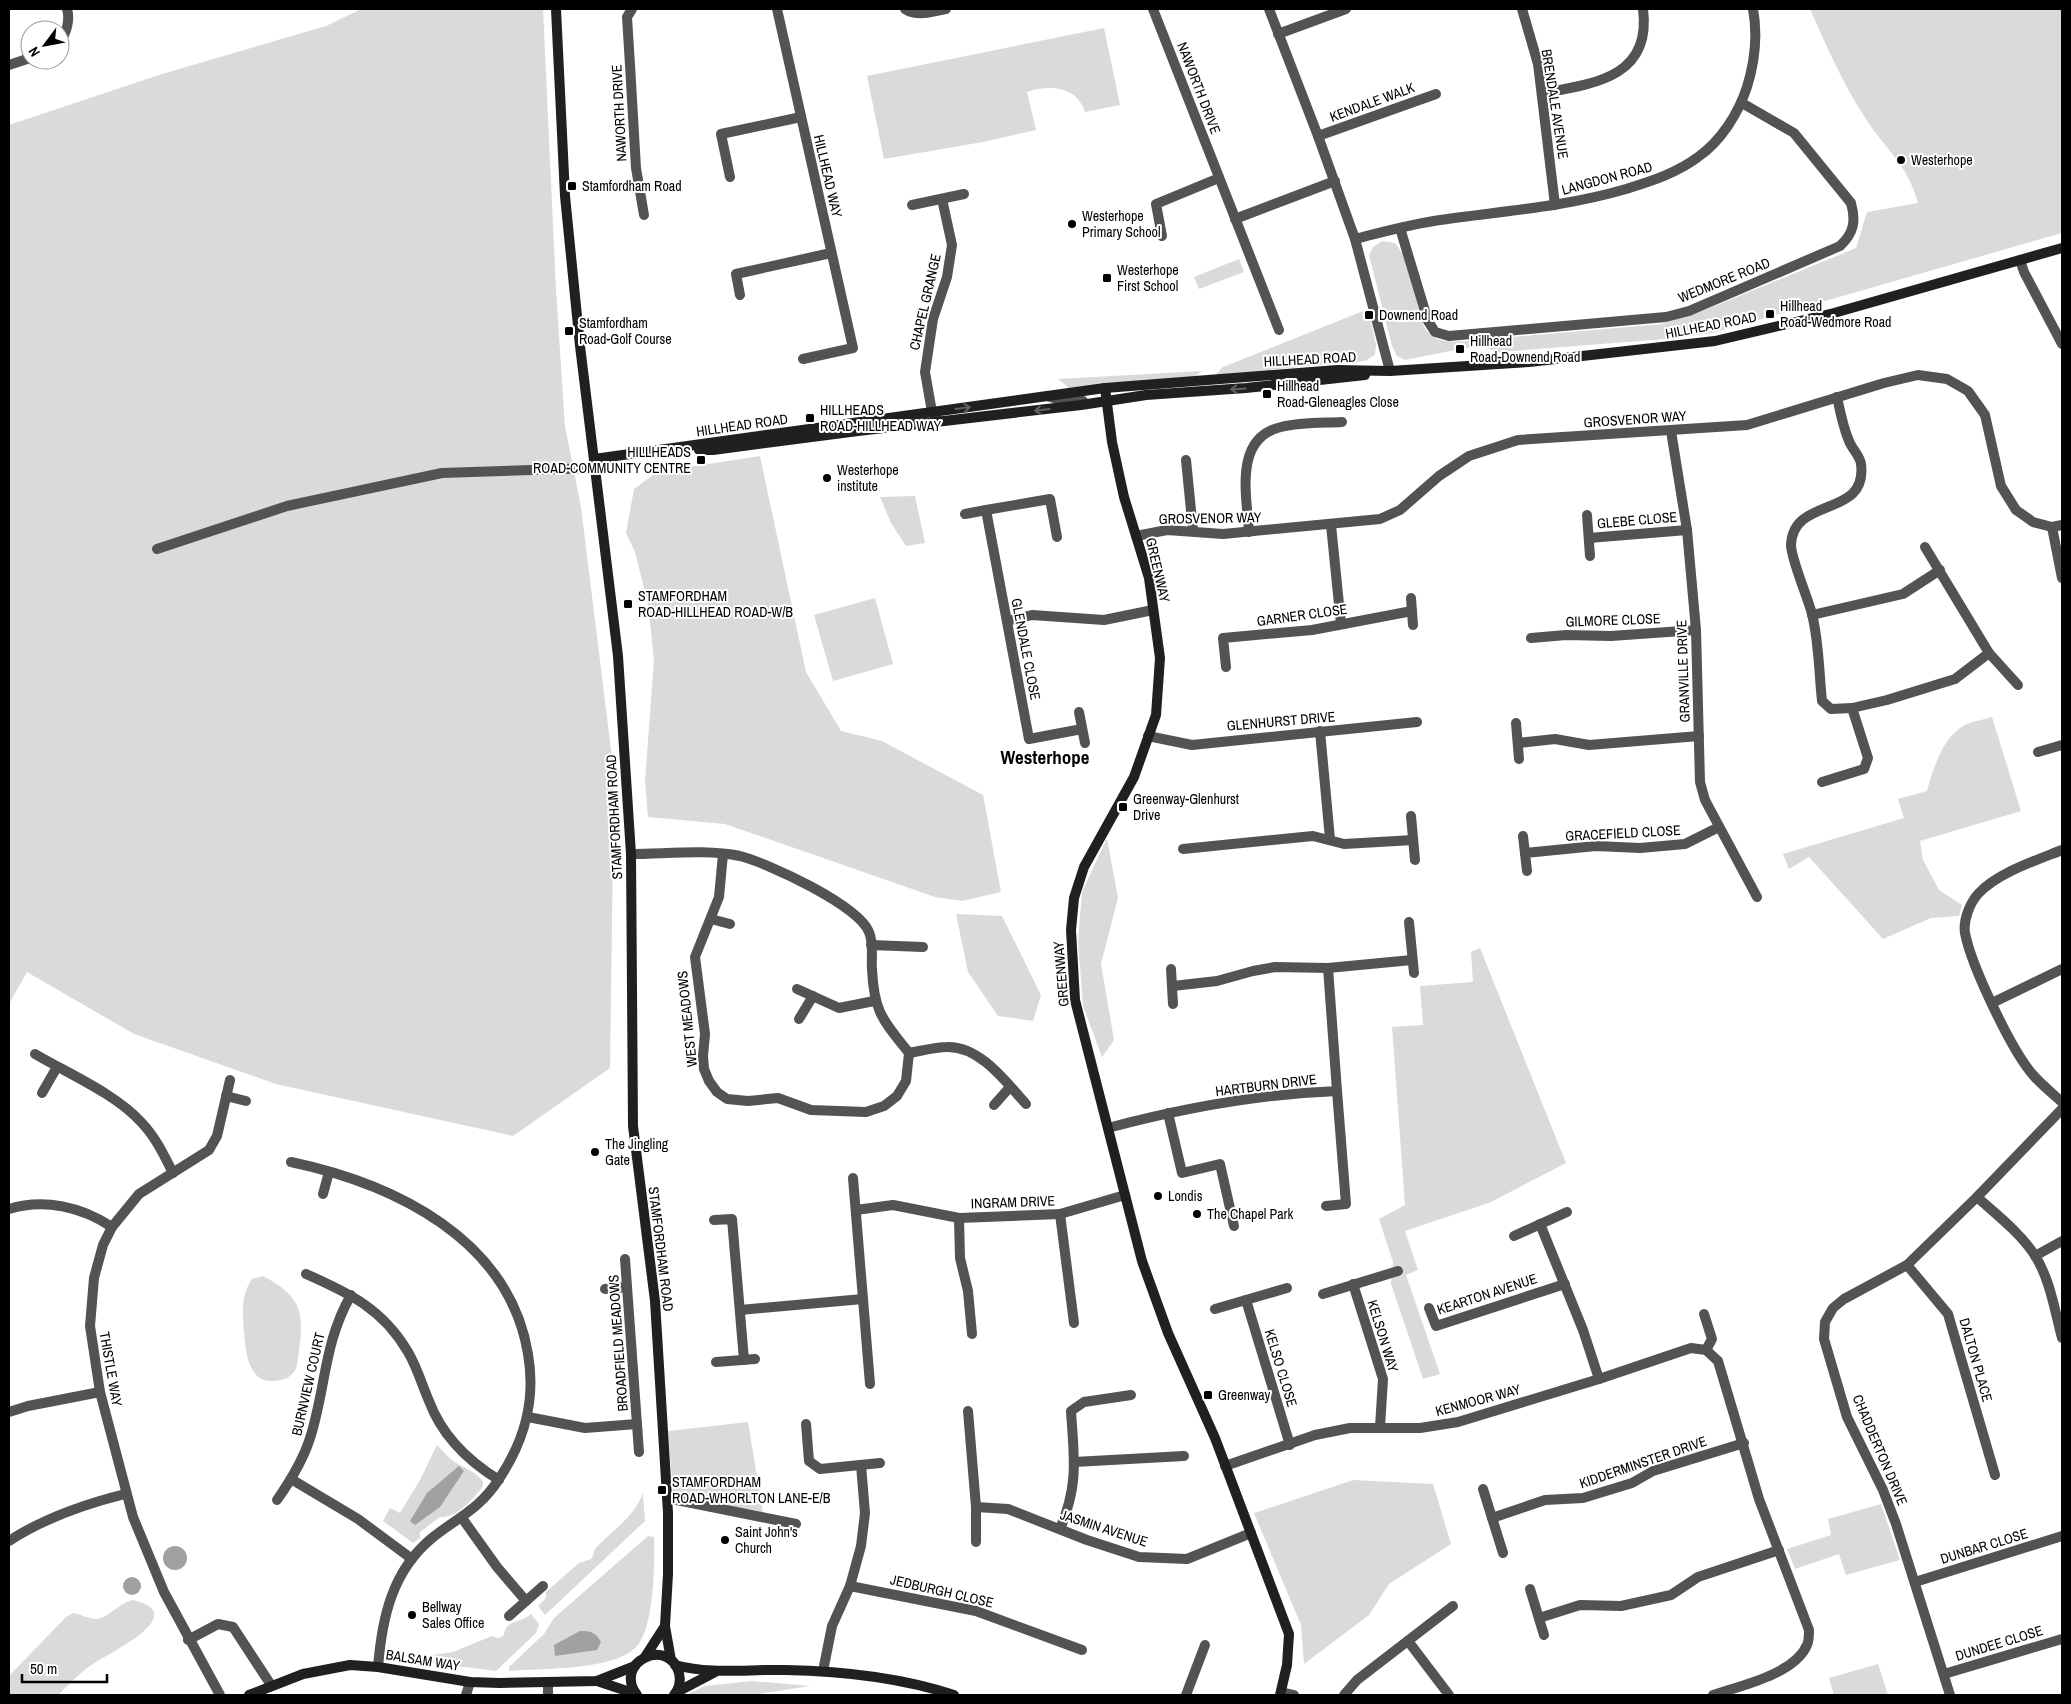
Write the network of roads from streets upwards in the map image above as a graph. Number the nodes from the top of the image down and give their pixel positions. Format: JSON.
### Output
{"nodes":[{"id":1,"x":556,"y":9,"type":"edge"},
{"id":2,"x":632,"y":9,"type":"edge"},
{"id":3,"x":777,"y":9,"type":"edge"},
{"id":4,"x":905,"y":9,"type":"edge"},
{"id":5,"x":946,"y":9,"type":"edge"},
{"id":6,"x":1153,"y":9,"type":"edge"},
{"id":7,"x":1269,"y":9,"type":"edge"},
{"id":8,"x":1346,"y":9,"type":"edge"},
{"id":9,"x":1522,"y":9,"type":"edge"},
{"id":10,"x":1643,"y":9,"type":"edge"},
{"id":11,"x":1753,"y":9,"type":"edge"},
{"id":12,"x":1278,"y":34,"type":"junction"},
{"id":13,"x":1543,"y":93,"type":"junction"},
{"id":14,"x":1436,"y":94,"type":"dead end"},
{"id":15,"x":1742,"y":104,"type":"junction"},
{"id":16,"x":801,"y":117,"type":"junction"},
{"id":17,"x":1318,"y":136,"type":"junction"},
{"id":18,"x":730,"y":177,"type":"dead end"},
{"id":19,"x":1219,"y":178,"type":"junction"},
{"id":20,"x":1335,"y":181,"type":"junction"},
{"id":21,"x":964,"y":194,"type":"dead end"},
{"id":22,"x":942,"y":199,"type":"junction"},
{"id":23,"x":912,"y":205,"type":"dead end"},
{"id":24,"x":1556,"y":205,"type":"junction"},
{"id":25,"x":644,"y":215,"type":"dead end"},
{"id":26,"x":1235,"y":220,"type":"junction"},
{"id":27,"x":1400,"y":228,"type":"junction"},
{"id":28,"x":1162,"y":236,"type":"dead end"},
{"id":29,"x":1355,"y":239,"type":"junction"},
{"id":30,"x":2062,"y":250,"type":"edge"},
{"id":31,"x":831,"y":253,"type":"junction"},
{"id":32,"x":2020,"y":260,"type":"junction"},
{"id":33,"x":740,"y":295,"type":"dead end"},
{"id":34,"x":1279,"y":330,"type":"dead end"},
{"id":35,"x":2062,"y":344,"type":"edge"},
{"id":36,"x":803,"y":359,"type":"dead end"},
{"id":37,"x":1390,"y":371,"type":"junction"},
{"id":38,"x":1105,"y":388,"type":"junction"},
{"id":39,"x":1047,"y":396,"type":"junction"},
{"id":40,"x":1836,"y":397,"type":"junction"},
{"id":41,"x":1107,"y":400,"type":"junction"},
{"id":42,"x":932,"y":412,"type":"junction"},
{"id":43,"x":944,"y":422,"type":"junction"},
{"id":44,"x":1342,"y":422,"type":"dead end"},
{"id":45,"x":923,"y":424,"type":"junction"},
{"id":46,"x":1671,"y":431,"type":"junction"},
{"id":47,"x":672,"y":449,"type":"junction"},
{"id":48,"x":1186,"y":460,"type":"dead end"},
{"id":49,"x":594,"y":464,"type":"junction"},
{"id":50,"x":986,"y":510,"type":"junction"},
{"id":51,"x":965,"y":514,"type":"dead end"},
{"id":52,"x":1587,"y":515,"type":"dead end"},
{"id":53,"x":1331,"y":525,"type":"junction"},
{"id":54,"x":2057,"y":526,"type":"edge"},
{"id":55,"x":1193,"y":530,"type":"junction"},
{"id":56,"x":1687,"y":530,"type":"junction"},
{"id":57,"x":1249,"y":532,"type":"junction"},
{"id":58,"x":1136,"y":536,"type":"junction"},
{"id":59,"x":1057,"y":537,"type":"dead end"},
{"id":60,"x":1589,"y":538,"type":"junction"},
{"id":61,"x":1925,"y":547,"type":"dead end"},
{"id":62,"x":157,"y":549,"type":"dead end"},
{"id":63,"x":1590,"y":556,"type":"dead end"},
{"id":64,"x":1940,"y":570,"type":"junction"},
{"id":65,"x":2062,"y":578,"type":"edge"},
{"id":66,"x":1411,"y":598,"type":"dead end"},
{"id":67,"x":1154,"y":610,"type":"junction"},
{"id":68,"x":1412,"y":612,"type":"junction"},
{"id":69,"x":1812,"y":615,"type":"junction"},
{"id":70,"x":1007,"y":621,"type":"junction"},
{"id":71,"x":1341,"y":624,"type":"junction"},
{"id":72,"x":1413,"y":625,"type":"dead end"},
{"id":73,"x":1696,"y":630,"type":"junction"},
{"id":74,"x":1531,"y":638,"type":"dead end"},
{"id":75,"x":1989,"y":653,"type":"junction"},
{"id":76,"x":1226,"y":667,"type":"dead end"},
{"id":77,"x":2018,"y":685,"type":"dead end"},
{"id":78,"x":1852,"y":708,"type":"junction"},
{"id":79,"x":1079,"y":712,"type":"dead end"},
{"id":80,"x":1416,"y":722,"type":"dead end"},
{"id":81,"x":1516,"y":723,"type":"dead end"},
{"id":82,"x":1082,"y":729,"type":"junction"},
{"id":83,"x":1320,"y":731,"type":"junction"},
{"id":84,"x":1148,"y":736,"type":"junction"},
{"id":85,"x":1699,"y":736,"type":"junction"},
{"id":86,"x":1085,"y":743,"type":"dead end"},
{"id":87,"x":1518,"y":743,"type":"junction"},
{"id":88,"x":2062,"y":745,"type":"edge"},
{"id":89,"x":2038,"y":752,"type":"dead end"},
{"id":90,"x":1519,"y":759,"type":"dead end"},
{"id":91,"x":1822,"y":782,"type":"dead end"},
{"id":92,"x":1411,"y":816,"type":"dead end"},
{"id":93,"x":1719,"y":827,"type":"junction"},
{"id":94,"x":1523,"y":836,"type":"dead end"},
{"id":95,"x":1330,"y":840,"type":"junction"},
{"id":96,"x":1413,"y":840,"type":"junction"},
{"id":97,"x":1183,"y":849,"type":"dead end"},
{"id":98,"x":2062,"y":850,"type":"edge"},
{"id":99,"x":1525,"y":853,"type":"junction"},
{"id":100,"x":631,"y":854,"type":"junction"},
{"id":101,"x":724,"y":854,"type":"junction"},
{"id":102,"x":1415,"y":860,"type":"dead end"},
{"id":103,"x":1527,"y":871,"type":"dead end"},
{"id":104,"x":1757,"y":897,"type":"dead end"},
{"id":105,"x":712,"y":918,"type":"junction"},
{"id":106,"x":1409,"y":922,"type":"dead end"},
{"id":107,"x":730,"y":924,"type":"dead end"},
{"id":108,"x":871,"y":945,"type":"junction"},
{"id":109,"x":923,"y":947,"type":"dead end"},
{"id":110,"x":1412,"y":960,"type":"junction"},
{"id":111,"x":1328,"y":968,"type":"junction"},
{"id":112,"x":1170,"y":969,"type":"dead end"},
{"id":113,"x":2062,"y":969,"type":"edge"},
{"id":114,"x":1414,"y":973,"type":"dead end"},
{"id":115,"x":1173,"y":986,"type":"junction"},
{"id":116,"x":797,"y":989,"type":"dead end"},
{"id":117,"x":813,"y":996,"type":"junction"},
{"id":118,"x":874,"y":1001,"type":"junction"},
{"id":119,"x":1992,"y":1002,"type":"junction"},
{"id":120,"x":1173,"y":1004,"type":"dead end"},
{"id":121,"x":799,"y":1019,"type":"dead end"},
{"id":122,"x":909,"y":1053,"type":"junction"},
{"id":123,"x":34,"y":1054,"type":"dead end"},
{"id":124,"x":57,"y":1067,"type":"junction"},
{"id":125,"x":230,"y":1080,"type":"dead end"},
{"id":126,"x":1010,"y":1087,"type":"junction"},
{"id":127,"x":1337,"y":1091,"type":"junction"},
{"id":128,"x":42,"y":1093,"type":"dead end"},
{"id":129,"x":226,"y":1096,"type":"junction"},
{"id":130,"x":246,"y":1101,"type":"dead end"},
{"id":131,"x":2062,"y":1102,"type":"edge"},
{"id":132,"x":994,"y":1104,"type":"dead end"},
{"id":133,"x":1026,"y":1104,"type":"dead end"},
{"id":134,"x":2062,"y":1109,"type":"edge"},
{"id":135,"x":1168,"y":1113,"type":"junction"},
{"id":136,"x":1108,"y":1128,"type":"junction"},
{"id":137,"x":291,"y":1162,"type":"dead end"},
{"id":138,"x":330,"y":1172,"type":"junction"},
{"id":139,"x":173,"y":1173,"type":"junction"},
{"id":140,"x":853,"y":1178,"type":"dead end"},
{"id":141,"x":323,"y":1194,"type":"dead end"},
{"id":142,"x":1125,"y":1195,"type":"junction"},
{"id":143,"x":1977,"y":1197,"type":"junction"},
{"id":144,"x":1326,"y":1206,"type":"dead end"},
{"id":145,"x":9,"y":1209,"type":"edge"},
{"id":146,"x":856,"y":1210,"type":"junction"},
{"id":147,"x":1567,"y":1212,"type":"dead end"},
{"id":148,"x":1060,"y":1214,"type":"junction"},
{"id":149,"x":959,"y":1218,"type":"junction"},
{"id":150,"x":714,"y":1220,"type":"dead end"},
{"id":151,"x":1540,"y":1224,"type":"junction"},
{"id":152,"x":1234,"y":1226,"type":"dead end"},
{"id":153,"x":112,"y":1227,"type":"junction"},
{"id":154,"x":1514,"y":1236,"type":"dead end"},
{"id":155,"x":2062,"y":1240,"type":"edge"},
{"id":156,"x":2035,"y":1256,"type":"junction"},
{"id":157,"x":625,"y":1259,"type":"dead end"},
{"id":158,"x":1907,"y":1265,"type":"junction"},
{"id":159,"x":1398,"y":1271,"type":"dead end"},
{"id":160,"x":306,"y":1274,"type":"dead end"},
{"id":161,"x":1353,"y":1284,"type":"junction"},
{"id":162,"x":1565,"y":1284,"type":"junction"},
{"id":163,"x":627,"y":1287,"type":"junction"},
{"id":164,"x":1287,"y":1288,"type":"dead end"},
{"id":165,"x":605,"y":1290,"type":"dead end"},
{"id":166,"x":1323,"y":1294,"type":"dead end"},
{"id":167,"x":351,"y":1295,"type":"junction"},
{"id":168,"x":863,"y":1300,"type":"junction"},
{"id":169,"x":1246,"y":1300,"type":"junction"},
{"id":170,"x":1428,"y":1308,"type":"dead end"},
{"id":171,"x":1215,"y":1309,"type":"dead end"},
{"id":172,"x":740,"y":1310,"type":"junction"},
{"id":173,"x":1704,"y":1314,"type":"dead end"},
{"id":174,"x":1074,"y":1324,"type":"dead end"},
{"id":175,"x":972,"y":1334,"type":"dead end"},
{"id":176,"x":2062,"y":1338,"type":"edge"},
{"id":177,"x":1706,"y":1350,"type":"junction"},
{"id":178,"x":755,"y":1359,"type":"dead end"},
{"id":179,"x":744,"y":1360,"type":"junction"},
{"id":180,"x":716,"y":1362,"type":"dead end"},
{"id":181,"x":1600,"y":1379,"type":"junction"},
{"id":182,"x":870,"y":1384,"type":"dead end"},
{"id":183,"x":100,"y":1392,"type":"junction"},
{"id":184,"x":1131,"y":1395,"type":"dead end"},
{"id":185,"x":968,"y":1411,"type":"dead end"},
{"id":186,"x":9,"y":1412,"type":"edge"},
{"id":187,"x":528,"y":1417,"type":"junction"},
{"id":188,"x":637,"y":1424,"type":"junction"},
{"id":189,"x":806,"y":1424,"type":"dead end"},
{"id":190,"x":1380,"y":1427,"type":"junction"},
{"id":191,"x":1744,"y":1443,"type":"junction"},
{"id":192,"x":1290,"y":1445,"type":"junction"},
{"id":193,"x":639,"y":1452,"type":"dead end"},
{"id":194,"x":1184,"y":1456,"type":"dead end"},
{"id":195,"x":1074,"y":1462,"type":"junction"},
{"id":196,"x":880,"y":1464,"type":"dead end"},
{"id":197,"x":861,"y":1465,"type":"junction"},
{"id":198,"x":1225,"y":1466,"type":"junction"},
{"id":199,"x":1994,"y":1475,"type":"dead end"},
{"id":200,"x":291,"y":1480,"type":"junction"},
{"id":201,"x":499,"y":1480,"type":"junction"},
{"id":202,"x":1483,"y":1489,"type":"dead end"},
{"id":203,"x":125,"y":1494,"type":"junction"},
{"id":204,"x":667,"y":1498,"type":"junction"},
{"id":205,"x":277,"y":1500,"type":"dead end"},
{"id":206,"x":976,"y":1507,"type":"junction"},
{"id":207,"x":462,"y":1518,"type":"junction"},
{"id":208,"x":1492,"y":1518,"type":"junction"},
{"id":209,"x":796,"y":1524,"type":"dead end"},
{"id":210,"x":1060,"y":1529,"type":"junction"},
{"id":211,"x":1251,"y":1533,"type":"junction"},
{"id":212,"x":2062,"y":1536,"type":"edge"},
{"id":213,"x":9,"y":1541,"type":"edge"},
{"id":214,"x":976,"y":1542,"type":"dead end"},
{"id":215,"x":1779,"y":1550,"type":"junction"},
{"id":216,"x":1502,"y":1553,"type":"dead end"},
{"id":217,"x":412,"y":1559,"type":"junction"},
{"id":218,"x":1915,"y":1582,"type":"junction"},
{"id":219,"x":543,"y":1586,"type":"dead end"},
{"id":220,"x":850,"y":1586,"type":"junction"},
{"id":221,"x":1530,"y":1590,"type":"dead end"},
{"id":222,"x":526,"y":1601,"type":"junction"},
{"id":223,"x":1453,"y":1606,"type":"dead end"},
{"id":224,"x":509,"y":1616,"type":"dead end"},
{"id":225,"x":1539,"y":1618,"type":"junction"},
{"id":226,"x":665,"y":1626,"type":"junction"},
{"id":227,"x":1544,"y":1634,"type":"dead end"},
{"id":228,"x":2062,"y":1639,"type":"edge"},
{"id":229,"x":188,"y":1640,"type":"junction"},
{"id":230,"x":1408,"y":1641,"type":"junction"},
{"id":231,"x":1204,"y":1645,"type":"dead end"},
{"id":232,"x":1082,"y":1650,"type":"dead end"},
{"id":233,"x":645,"y":1657,"type":"junction"},
{"id":234,"x":673,"y":1662,"type":"junction"},
{"id":235,"x":635,"y":1666,"type":"junction"},
{"id":236,"x":378,"y":1667,"type":"junction"},
{"id":237,"x":823,"y":1671,"type":"junction"},
{"id":238,"x":716,"y":1672,"type":"junction"},
{"id":239,"x":1944,"y":1674,"type":"junction"},
{"id":240,"x":597,"y":1681,"type":"junction"},
{"id":241,"x":470,"y":1682,"type":"junction"},
{"id":242,"x":548,"y":1683,"type":"junction"},
{"id":243,"x":271,"y":1685,"type":"junction"},
{"id":244,"x":675,"y":1694,"type":"edge"},
{"id":245,"x":1280,"y":1694,"type":"edge"},
{"id":246,"x":220,"y":1695,"type":"edge"},
{"id":247,"x":249,"y":1695,"type":"edge"},
{"id":248,"x":466,"y":1695,"type":"edge"},
{"id":249,"x":548,"y":1695,"type":"edge"},
{"id":250,"x":636,"y":1695,"type":"edge"},
{"id":251,"x":954,"y":1695,"type":"edge"},
{"id":252,"x":1186,"y":1695,"type":"edge"},
{"id":253,"x":1294,"y":1695,"type":"edge"},
{"id":254,"x":1344,"y":1695,"type":"edge"},
{"id":255,"x":1449,"y":1695,"type":"edge"},
{"id":256,"x":1713,"y":1695,"type":"edge"},
{"id":257,"x":1950,"y":1695,"type":"edge"}],
"edges":[{"from":1,"to":49,"type":"street","name":"STAMFORDHAM ROAD"},
{"from":2,"to":25,"type":"street","name":"NAWORTH DRIVE"},
{"from":3,"to":16,"type":"street","name":"HILLHEAD WAY"},
{"from":4,"to":5,"type":"street"},
{"from":6,"to":19,"type":"street","name":"NAWORTH DRIVE"},
{"from":7,"to":12,"type":"street"},
{"from":8,"to":12,"type":"street"},
{"from":9,"to":13,"type":"street","name":"BRENDALE AVENUE"},
{"from":10,"to":13,"type":"street"},
{"from":11,"to":15,"type":"street","name":"LANGDON ROAD"},
{"from":12,"to":17,"type":"street"},
{"from":13,"to":24,"type":"street","name":"BRENDALE AVENUE"},
{"from":14,"to":17,"type":"street","name":"KENDALE WALK"},
{"from":15,"to":24,"type":"street","name":"LANGDON ROAD"},
{"from":15,"to":27,"type":"street","name":"WEDMORE ROAD"},
{"from":16,"to":18,"type":"street"},
{"from":16,"to":31,"type":"street","name":"HILLHEAD WAY"},
{"from":17,"to":20,"type":"street"},
{"from":19,"to":26,"type":"street","name":"NAWORTH DRIVE"},
{"from":19,"to":28,"type":"street"},
{"from":20,"to":26,"type":"street"},
{"from":20,"to":29,"type":"street"},
{"from":21,"to":22,"type":"street"},
{"from":22,"to":23,"type":"street"},
{"from":22,"to":42,"type":"street","name":"CHAPEL GRANGE"},
{"from":24,"to":27,"type":"street","name":"LANGDON ROAD"},
{"from":26,"to":34,"type":"street","name":"NAWORTH DRIVE"},
{"from":27,"to":29,"type":"street","name":"LANGDON ROAD"},
{"from":29,"to":37,"type":"street"},
{"from":30,"to":32,"type":"street","name":"HILLHEAD ROAD"},
{"from":31,"to":33,"type":"street"},
{"from":31,"to":36,"type":"street","name":"HILLHEAD WAY"},
{"from":32,"to":35,"type":"street"},
{"from":32,"to":37,"type":"street","name":"HILLHEAD ROAD"},
{"from":37,"to":38,"type":"street","name":"HILLHEAD ROAD"},
{"from":37,"to":41,"type":"street","one_way":true},
{"from":38,"to":39,"type":"street","name":"HILLHEAD ROAD"},
{"from":38,"to":41,"type":"street","name":"GREENWAY"},
{"from":39,"to":41,"type":"street"},
{"from":42,"to":39,"type":"street","name":"HILLHEAD ROAD","one_way":true},
{"from":40,"to":46,"type":"street","name":"GROSVENOR WAY"},
{"from":40,"to":54,"type":"street","name":"GROSVENOR WAY"},
{"from":40,"to":69,"type":"street"},
{"from":41,"to":43,"type":"street","one_way":true},
{"from":41,"to":58,"type":"street","name":"GREENWAY"},
{"from":42,"to":43,"type":"street"},
{"from":42,"to":45,"type":"street"},
{"from":42,"to":47,"type":"street","name":"HILLHEAD ROAD"},
{"from":43,"to":45,"type":"street"},
{"from":44,"to":57,"type":"street"},
{"from":45,"to":47,"type":"street"},
{"from":46,"to":53,"type":"street","name":"GROSVENOR WAY"},
{"from":46,"to":56,"type":"street","name":"GRANVILLE DRIVE"},
{"from":47,"to":49,"type":"street","name":"HILLHEAD ROAD"},
{"from":48,"to":55,"type":"street"},
{"from":49,"to":62,"type":"street"},
{"from":49,"to":100,"type":"street","name":"STAMFORDHAM ROAD"},
{"from":50,"to":51,"type":"street"},
{"from":50,"to":59,"type":"street"},
{"from":50,"to":70,"type":"street","name":"GLENDALE CLOSE"},
{"from":52,"to":60,"type":"street","name":"GLEBE CLOSE"},
{"from":53,"to":57,"type":"street","name":"GROSVENOR WAY"},
{"from":53,"to":71,"type":"street"},
{"from":54,"to":65,"type":"street"},
{"from":55,"to":57,"type":"street","name":"GROSVENOR WAY"},
{"from":55,"to":58,"type":"street","name":"GROSVENOR WAY"},
{"from":56,"to":60,"type":"street","name":"GLEBE CLOSE"},
{"from":56,"to":73,"type":"street","name":"GRANVILLE DRIVE"},
{"from":58,"to":67,"type":"street","name":"GREENWAY"},
{"from":60,"to":63,"type":"street","name":"GLEBE CLOSE"},
{"from":61,"to":64,"type":"street"},
{"from":64,"to":69,"type":"street"},
{"from":64,"to":75,"type":"street"},
{"from":66,"to":68,"type":"street"},
{"from":67,"to":70,"type":"street"},
{"from":67,"to":84,"type":"street","name":"GREENWAY"},
{"from":68,"to":71,"type":"street","name":"GARNER CLOSE"},
{"from":68,"to":72,"type":"street"},
{"from":69,"to":78,"type":"street"},
{"from":70,"to":82,"type":"street","name":"GLENDALE CLOSE"},
{"from":71,"to":76,"type":"street","name":"GARNER CLOSE"},
{"from":73,"to":74,"type":"street","name":"GILMORE CLOSE"},
{"from":73,"to":85,"type":"street","name":"GRANVILLE DRIVE"},
{"from":75,"to":77,"type":"street"},
{"from":75,"to":78,"type":"street"},
{"from":78,"to":91,"type":"street"},
{"from":79,"to":82,"type":"street"},
{"from":80,"to":83,"type":"street","name":"GLENHURST DRIVE"},
{"from":81,"to":87,"type":"street"},
{"from":82,"to":86,"type":"street"},
{"from":83,"to":84,"type":"street","name":"GLENHURST DRIVE"},
{"from":83,"to":95,"type":"street"},
{"from":84,"to":136,"type":"street","name":"GREENWAY"},
{"from":85,"to":87,"type":"street"},
{"from":85,"to":93,"type":"street","name":"GRANVILLE DRIVE"},
{"from":87,"to":90,"type":"street"},
{"from":88,"to":89,"type":"street"},
{"from":92,"to":96,"type":"street"},
{"from":93,"to":99,"type":"street","name":"GRACEFIELD CLOSE"},
{"from":93,"to":104,"type":"street","name":"GRANVILLE DRIVE"},
{"from":94,"to":99,"type":"street"},
{"from":95,"to":96,"type":"street"},
{"from":95,"to":97,"type":"street"},
{"from":96,"to":102,"type":"street"},
{"from":98,"to":119,"type":"street"},
{"from":99,"to":103,"type":"street"},
{"from":100,"to":101,"type":"street"},
{"from":100,"to":204,"type":"street","name":"STAMFORDHAM ROAD"},
{"from":101,"to":105,"type":"street","name":"WEST MEADOWS"},
{"from":101,"to":108,"type":"street"},
{"from":105,"to":107,"type":"street"},
{"from":105,"to":122,"type":"street","name":"WEST MEADOWS"},
{"from":106,"to":110,"type":"street"},
{"from":108,"to":109,"type":"street"},
{"from":108,"to":118,"type":"street"},
{"from":110,"to":111,"type":"street"},
{"from":110,"to":114,"type":"street"},
{"from":111,"to":115,"type":"street"},
{"from":111,"to":127,"type":"street","name":"HARTBURN DRIVE"},
{"from":112,"to":115,"type":"street"},
{"from":113,"to":119,"type":"street"},
{"from":115,"to":120,"type":"street"},
{"from":116,"to":117,"type":"street"},
{"from":117,"to":118,"type":"street"},
{"from":117,"to":121,"type":"street"},
{"from":118,"to":122,"type":"street"},
{"from":119,"to":131,"type":"street"},
{"from":122,"to":126,"type":"street"},
{"from":123,"to":124,"type":"street"},
{"from":124,"to":128,"type":"street"},
{"from":124,"to":139,"type":"street"},
{"from":125,"to":129,"type":"street","name":"THISTLE WAY"},
{"from":126,"to":132,"type":"street"},
{"from":126,"to":133,"type":"street"},
{"from":127,"to":135,"type":"street","name":"HARTBURN DRIVE"},
{"from":127,"to":144,"type":"street"},
{"from":129,"to":130,"type":"street"},
{"from":129,"to":139,"type":"street","name":"THISTLE WAY"},
{"from":134,"to":143,"type":"street","name":"CHADDERTON DRIVE"},
{"from":135,"to":136,"type":"street","name":"HARTBURN DRIVE"},
{"from":135,"to":152,"type":"street"},
{"from":136,"to":142,"type":"street","name":"GREENWAY"},
{"from":137,"to":138,"type":"street"},
{"from":138,"to":141,"type":"street"},
{"from":138,"to":187,"type":"street"},
{"from":139,"to":153,"type":"street","name":"THISTLE WAY"},
{"from":140,"to":146,"type":"street"},
{"from":142,"to":148,"type":"street","name":"INGRAM DRIVE"},
{"from":142,"to":198,"type":"street","name":"GREENWAY"},
{"from":143,"to":156,"type":"street"},
{"from":143,"to":158,"type":"street","name":"CHADDERTON DRIVE"},
{"from":145,"to":153,"type":"street"},
{"from":146,"to":149,"type":"street","name":"INGRAM DRIVE"},
{"from":146,"to":168,"type":"street"},
{"from":147,"to":151,"type":"street"},
{"from":148,"to":149,"type":"street","name":"INGRAM DRIVE"},
{"from":148,"to":174,"type":"street"},
{"from":149,"to":175,"type":"street","name":"INGRAM DRIVE"},
{"from":150,"to":172,"type":"street"},
{"from":151,"to":154,"type":"street"},
{"from":151,"to":162,"type":"street"},
{"from":153,"to":183,"type":"street","name":"THISTLE WAY"},
{"from":155,"to":156,"type":"street"},
{"from":156,"to":176,"type":"street"},
{"from":157,"to":163,"type":"street","name":"BROADFIELD MEADOWS"},
{"from":158,"to":199,"type":"street","name":"DALTON PLACE"},
{"from":158,"to":218,"type":"street","name":"CHADDERTON DRIVE"},
{"from":159,"to":161,"type":"street"},
{"from":160,"to":167,"type":"street"},
{"from":161,"to":166,"type":"street"},
{"from":161,"to":190,"type":"street","name":"KELSON WAY"},
{"from":162,"to":170,"type":"street","name":"KEARTON AVENUE"},
{"from":162,"to":181,"type":"street"},
{"from":163,"to":165,"type":"street"},
{"from":163,"to":188,"type":"street","name":"BROADFIELD MEADOWS"},
{"from":164,"to":169,"type":"street"},
{"from":167,"to":200,"type":"street","name":"BURNVIEW COURT"},
{"from":167,"to":201,"type":"street"},
{"from":168,"to":172,"type":"street"},
{"from":168,"to":182,"type":"street"},
{"from":169,"to":171,"type":"street"},
{"from":169,"to":192,"type":"street","name":"KELSO CLOSE"},
{"from":172,"to":179,"type":"street"},
{"from":173,"to":177,"type":"street"},
{"from":177,"to":181,"type":"street","name":"KENMOOR WAY"},
{"from":177,"to":191,"type":"street"},
{"from":178,"to":179,"type":"street"},
{"from":179,"to":180,"type":"street"},
{"from":181,"to":190,"type":"street","name":"KENMOOR WAY"},
{"from":183,"to":186,"type":"street"},
{"from":183,"to":203,"type":"street","name":"THISTLE WAY"},
{"from":184,"to":195,"type":"street"},
{"from":185,"to":206,"type":"street"},
{"from":187,"to":188,"type":"street","name":"BROADFIELD MEADOWS"},
{"from":187,"to":201,"type":"street"},
{"from":188,"to":193,"type":"street","name":"BROADFIELD MEADOWS"},
{"from":189,"to":197,"type":"street"},
{"from":190,"to":192,"type":"street","name":"KENMOOR WAY"},
{"from":191,"to":208,"type":"street","name":"KIDDERMINSTER DRIVE"},
{"from":191,"to":215,"type":"street"},
{"from":192,"to":198,"type":"street","name":"KENMOOR WAY"},
{"from":194,"to":195,"type":"street"},
{"from":195,"to":210,"type":"street"},
{"from":196,"to":197,"type":"street"},
{"from":197,"to":220,"type":"street"},
{"from":198,"to":211,"type":"street","name":"GREENWAY"},
{"from":200,"to":205,"type":"street","name":"BURNVIEW COURT"},
{"from":200,"to":217,"type":"street"},
{"from":201,"to":207,"type":"street"},
{"from":202,"to":208,"type":"street"},
{"from":203,"to":213,"type":"street"},
{"from":203,"to":229,"type":"street","name":"THISTLE WAY"},
{"from":204,"to":209,"type":"street"},
{"from":204,"to":226,"type":"street","name":"STAMFORDHAM ROAD"},
{"from":206,"to":210,"type":"street","name":"JASMIN AVENUE"},
{"from":206,"to":214,"type":"street"},
{"from":207,"to":217,"type":"street"},
{"from":207,"to":222,"type":"street"},
{"from":208,"to":216,"type":"street"},
{"from":210,"to":211,"type":"street","name":"JASMIN AVENUE"},
{"from":211,"to":245,"type":"street","name":"GREENWAY"},
{"from":212,"to":218,"type":"street","name":"DUNBAR CLOSE"},
{"from":215,"to":225,"type":"street"},
{"from":215,"to":256,"type":"street"},
{"from":217,"to":236,"type":"street"},
{"from":218,"to":239,"type":"street","name":"CHADDERTON DRIVE"},
{"from":219,"to":222,"type":"street"},
{"from":220,"to":232,"type":"street","name":"JEDBURGH CLOSE"},
{"from":220,"to":237,"type":"street"},
{"from":221,"to":225,"type":"street"},
{"from":222,"to":224,"type":"street"},
{"from":223,"to":230,"type":"street"},
{"from":225,"to":227,"type":"street"},
{"from":226,"to":233,"type":"street","name":"STAMFORDHAM ROAD"},
{"from":226,"to":234,"type":"street","name":"STAMFORDHAM ROAD"},
{"from":228,"to":239,"type":"street","name":"DUNDEE CLOSE"},
{"from":229,"to":243,"type":"street"},
{"from":229,"to":246,"type":"street","name":"THISTLE WAY"},
{"from":230,"to":254,"type":"street"},
{"from":230,"to":255,"type":"street"},
{"from":231,"to":252,"type":"street"},
{"from":233,"to":234,"type":"street"},
{"from":233,"to":235,"type":"street","name":"STAMFORDHAM ROAD"},
{"from":234,"to":238,"type":"street"},
{"from":234,"to":244,"type":"street","name":"STAMFORDHAM ROAD"},
{"from":235,"to":240,"type":"street","name":"BALSAM WAY"},
{"from":235,"to":250,"type":"street"},
{"from":236,"to":241,"type":"street","name":"BALSAM WAY"},
{"from":236,"to":243,"type":"street","name":"BALSAM WAY"},
{"from":237,"to":238,"type":"street"},
{"from":237,"to":251,"type":"street"},
{"from":238,"to":244,"type":"street"},
{"from":239,"to":257,"type":"street","name":"CHADDERTON DRIVE"},
{"from":240,"to":242,"type":"street","name":"BALSAM WAY"},
{"from":240,"to":250,"type":"street","name":"BALSAM WAY"},
{"from":241,"to":242,"type":"street","name":"BALSAM WAY"},
{"from":241,"to":248,"type":"street"},
{"from":242,"to":249,"type":"street"},
{"from":243,"to":247,"type":"street","name":"BALSAM WAY"},
{"from":245,"to":253,"type":"street"}]}
